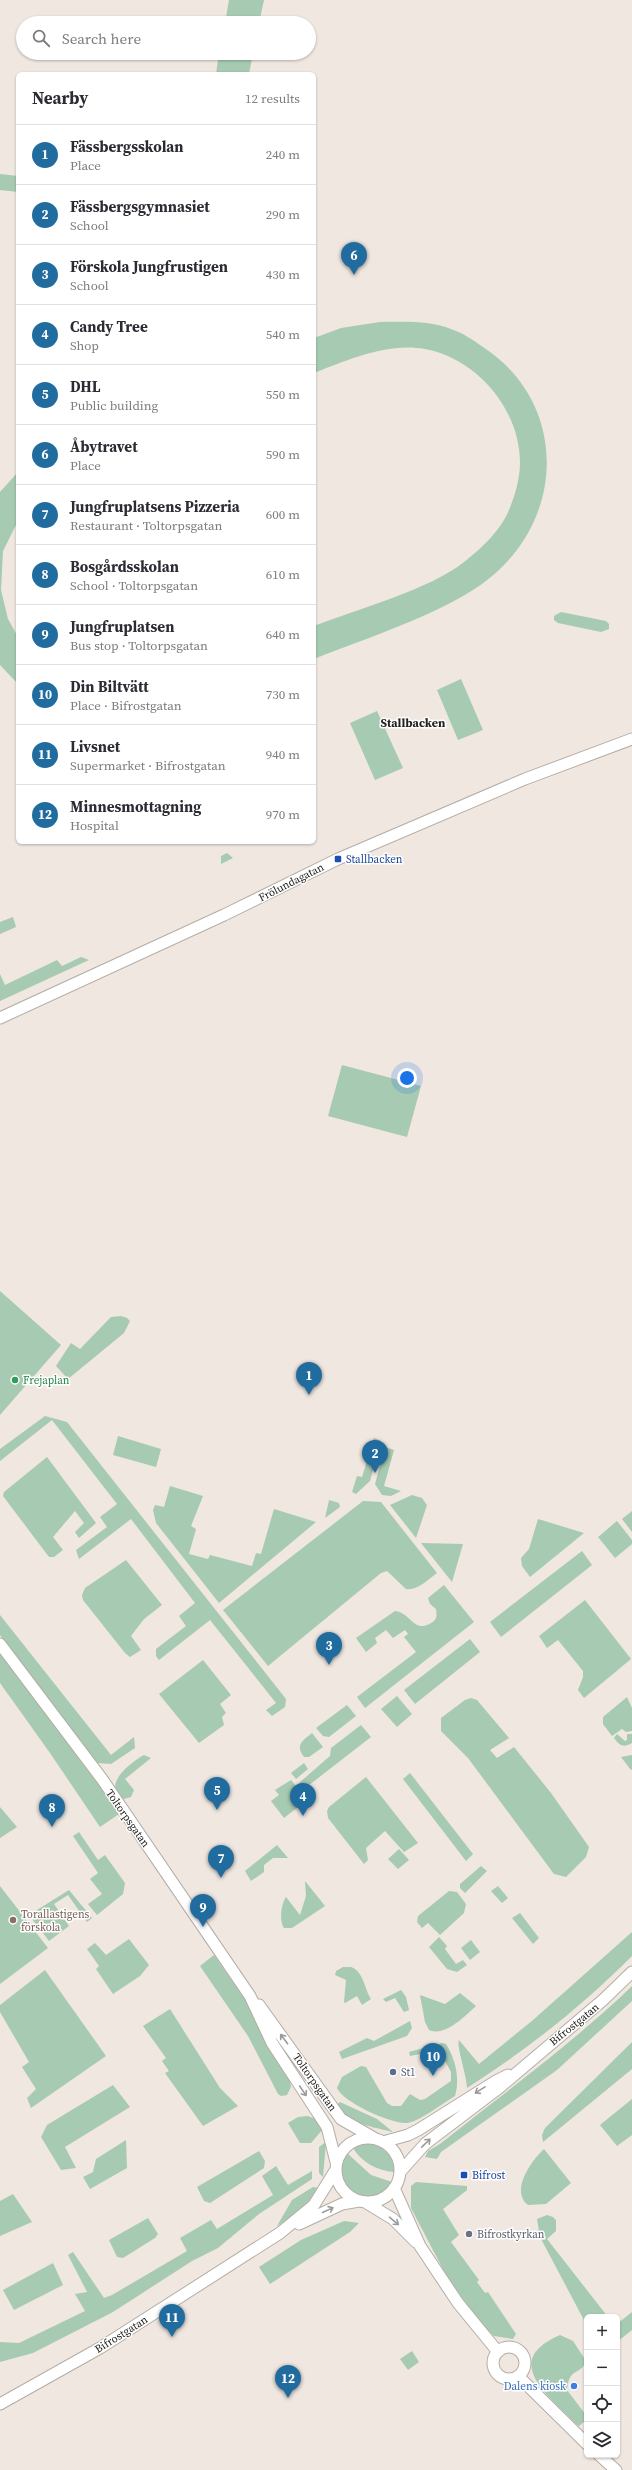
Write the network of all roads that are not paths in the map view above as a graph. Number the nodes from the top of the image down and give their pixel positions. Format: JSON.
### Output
{"nodes":[{"id":1,"x":632,"y":739,"type":"edge"},
{"id":2,"x":0,"y":1018,"type":"edge"},
{"id":3,"x":0,"y":1644,"type":"edge"},
{"id":4,"x":632,"y":1972,"type":"edge"},
{"id":5,"x":250,"y":1996,"type":"junction"},
{"id":6,"x":514,"y":2073,"type":"junction"},
{"id":7,"x":379,"y":2140,"type":"junction"},
{"id":8,"x":336,"y":2167,"type":"junction"},
{"id":9,"x":400,"y":2172,"type":"junction"},
{"id":10,"x":394,"y":2188,"type":"junction"},
{"id":11,"x":362,"y":2202,"type":"junction"},
{"id":12,"x":280,"y":2233,"type":"junction"},
{"id":13,"x":420,"y":2246,"type":"junction"},
{"id":14,"x":498,"y":2352,"type":"junction"},
{"id":15,"x":518,"y":2376,"type":"junction"},
{"id":16,"x":0,"y":2404,"type":"edge"},
{"id":17,"x":584,"y":2441,"type":"edge"},
{"id":18,"x":602,"y":2458,"type":"edge"},
{"id":19,"x":616,"y":2470,"type":"edge"}],
"edges":[{"from":1,"to":2,"type":"street","name":"Frölundagatan"},
{"from":3,"to":5,"type":"street","name":"Toltorpsgatan"},
{"from":4,"to":6,"type":"street","name":"Bifrostgatan"},
{"from":7,"to":5,"type":"street","name":"Toltorpsgatan","one_way":true},
{"from":5,"to":8,"type":"street","name":"Toltorpsgatan","one_way":true},
{"from":6,"to":7,"type":"street","name":"Bifrostgatan","one_way":true},
{"from":9,"to":6,"type":"street","name":"Bifrostgatan","one_way":true},
{"from":7,"to":8,"type":"street"},
{"from":7,"to":9,"type":"street"},
{"from":8,"to":11,"type":"street"},
{"from":8,"to":12,"type":"street","name":"Bifrostgatan"},
{"from":9,"to":10,"type":"street"},
{"from":10,"to":11,"type":"street"},
{"from":10,"to":13,"type":"street"},
{"from":12,"to":11,"type":"street","name":"Bifrostgatan","one_way":true},
{"from":11,"to":13,"type":"street","one_way":true},
{"from":12,"to":16,"type":"street","name":"Bifrostgatan"},
{"from":13,"to":14,"type":"street"},
{"from":14,"to":15,"type":"street"},
{"from":14,"to":15,"type":"street"},
{"from":15,"to":17,"type":"street"},
{"from":18,"to":19,"type":"street"}]}
